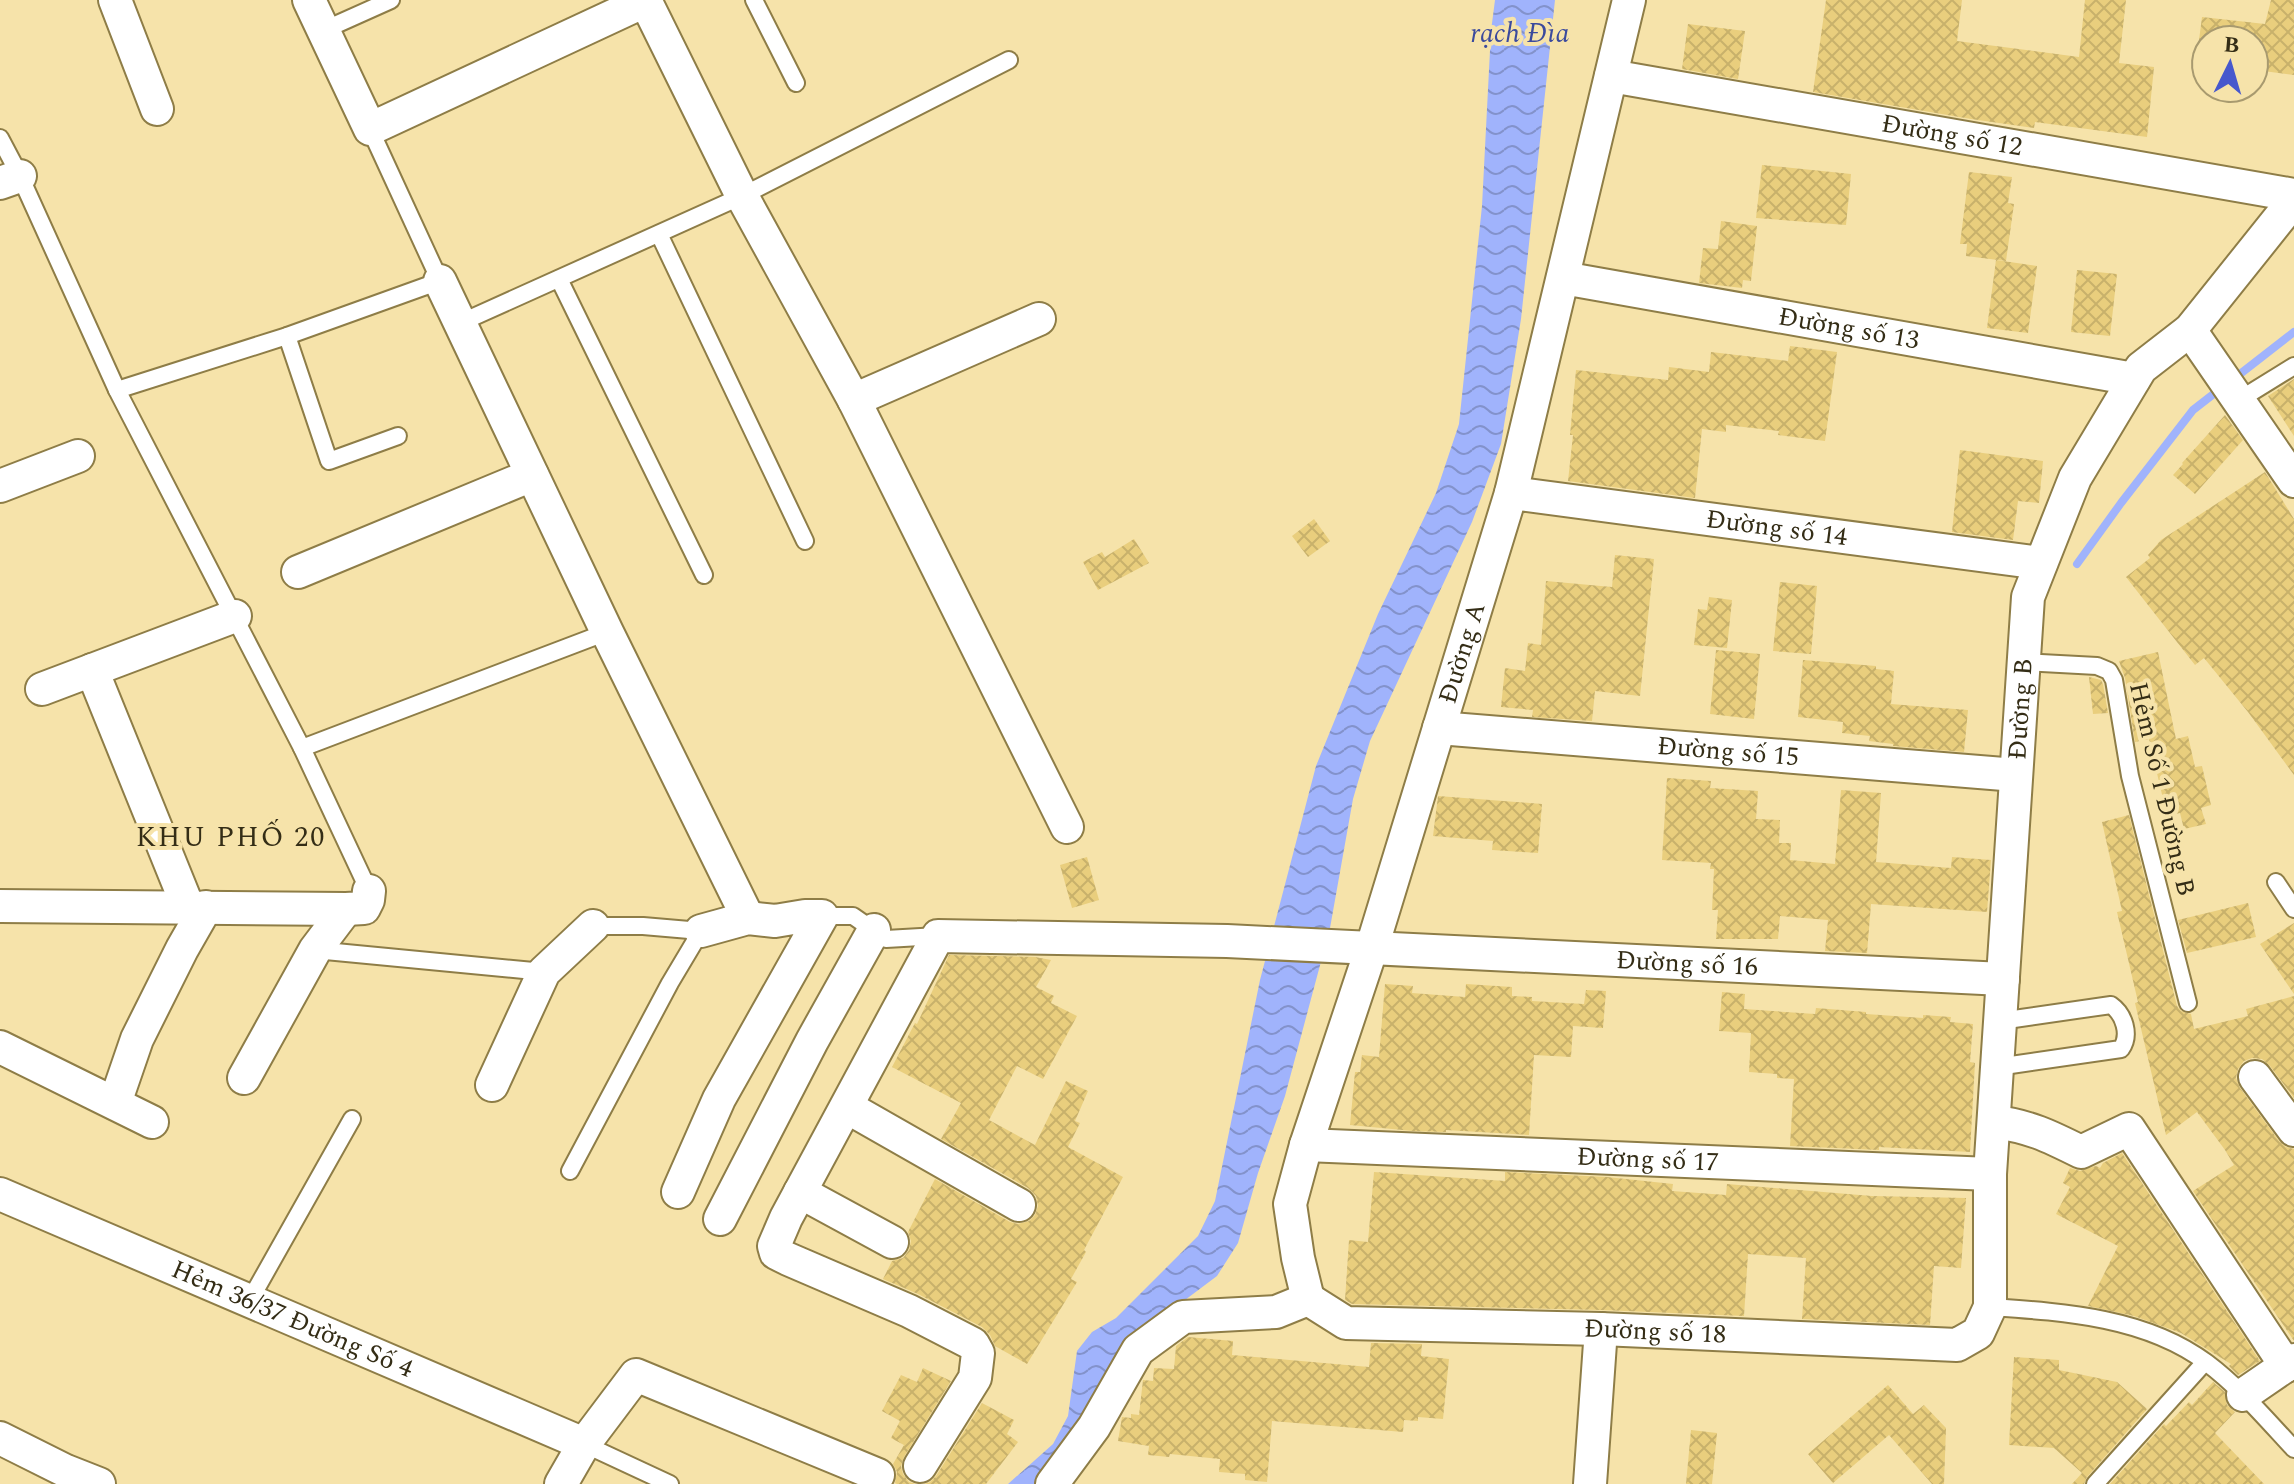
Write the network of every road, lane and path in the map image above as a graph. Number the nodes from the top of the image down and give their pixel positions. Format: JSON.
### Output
{"nodes":[{"id":1,"x":115,"y":0,"type":"edge"},
{"id":2,"x":309,"y":0,"type":"edge"},
{"id":3,"x":391,"y":0,"type":"edge"},
{"id":4,"x":645,"y":0,"type":"edge"},
{"id":5,"x":754,"y":0,"type":"edge"},
{"id":6,"x":1629,"y":0,"type":"edge"},
{"id":7,"x":324,"y":30,"type":"junction"},
{"id":8,"x":1009,"y":60,"type":"dead end"},
{"id":9,"x":1611,"y":76,"type":"junction"},
{"id":10,"x":796,"y":83,"type":"dead end"},
{"id":11,"x":157,"y":109,"type":"dead end"},
{"id":12,"x":370,"y":129,"type":"junction"},
{"id":13,"x":0,"y":138,"type":"edge"},
{"id":14,"x":10,"y":179,"type":"edge"},
{"id":15,"x":742,"y":196,"type":"junction"},
{"id":16,"x":2294,"y":197,"type":"edge"},
{"id":17,"x":659,"y":234,"type":"junction"},
{"id":18,"x":1563,"y":278,"type":"junction"},
{"id":19,"x":559,"y":279,"type":"junction"},
{"id":20,"x":440,"y":281,"type":"junction"},
{"id":21,"x":1039,"y":319,"type":"dead end"},
{"id":22,"x":460,"y":323,"type":"junction"},
{"id":23,"x":2190,"y":330,"type":"junction"},
{"id":24,"x":287,"y":336,"type":"junction"},
{"id":25,"x":2294,"y":366,"type":"edge"},
{"id":26,"x":2134,"y":379,"type":"junction"},
{"id":27,"x":117,"y":390,"type":"junction"},
{"id":28,"x":2236,"y":395,"type":"junction"},
{"id":29,"x":854,"y":400,"type":"junction"},
{"id":30,"x":398,"y":436,"type":"dead end"},
{"id":31,"x":78,"y":456,"type":"dead end"},
{"id":32,"x":532,"y":475,"type":"junction"},
{"id":33,"x":2294,"y":481,"type":"edge"},
{"id":34,"x":0,"y":486,"type":"edge"},
{"id":35,"x":1511,"y":493,"type":"junction"},
{"id":36,"x":805,"y":541,"type":"dead end"},
{"id":37,"x":2041,"y":563,"type":"junction"},
{"id":38,"x":298,"y":572,"type":"dead end"},
{"id":39,"x":704,"y":575,"type":"dead end"},
{"id":40,"x":235,"y":616,"type":"junction"},
{"id":41,"x":607,"y":632,"type":"junction"},
{"id":42,"x":2024,"y":662,"type":"junction"},
{"id":43,"x":92,"y":670,"type":"junction"},
{"id":44,"x":42,"y":689,"type":"dead end"},
{"id":45,"x":1439,"y":728,"type":"junction"},
{"id":46,"x":302,"y":748,"type":"junction"},
{"id":47,"x":2016,"y":775,"type":"junction"},
{"id":48,"x":1067,"y":827,"type":"dead end"},
{"id":49,"x":2276,"y":882,"type":"dead end"},
{"id":50,"x":358,"y":900,"type":"junction"},
{"id":51,"x":0,"y":906,"type":"edge"},
{"id":52,"x":197,"y":907,"type":"junction"},
{"id":53,"x":2294,"y":909,"type":"edge"},
{"id":54,"x":822,"y":916,"type":"junction"},
{"id":55,"x":748,"y":918,"type":"junction"},
{"id":56,"x":593,"y":926,"type":"joint"},
{"id":57,"x":874,"y":930,"type":"junction"},
{"id":58,"x":701,"y":931,"type":"junction"},
{"id":59,"x":938,"y":936,"type":"junction"},
{"id":60,"x":1372,"y":947,"type":"junction"},
{"id":61,"x":315,"y":950,"type":"junction"},
{"id":62,"x":544,"y":972,"type":"junction"},
{"id":63,"x":2003,"y":979,"type":"junction"},
{"id":64,"x":2188,"y":1003,"type":"dead end"},
{"id":65,"x":2000,"y":1021,"type":"junction"},
{"id":66,"x":0,"y":1047,"type":"edge"},
{"id":67,"x":1997,"y":1067,"type":"junction"},
{"id":68,"x":2255,"y":1077,"type":"dead end"},
{"id":69,"x":244,"y":1078,"type":"dead end"},
{"id":70,"x":492,"y":1085,"type":"dead end"},
{"id":71,"x":115,"y":1103,"type":"junction"},
{"id":72,"x":847,"y":1107,"type":"junction"},
{"id":73,"x":352,"y":1119,"type":"dead end"},
{"id":74,"x":152,"y":1122,"type":"dead end"},
{"id":75,"x":1994,"y":1122,"type":"junction"},
{"id":76,"x":2294,"y":1130,"type":"edge"},
{"id":77,"x":1306,"y":1145,"type":"junction"},
{"id":78,"x":570,"y":1171,"type":"dead end"},
{"id":79,"x":1990,"y":1174,"type":"junction"},
{"id":80,"x":678,"y":1192,"type":"dead end"},
{"id":81,"x":800,"y":1192,"type":"junction"},
{"id":82,"x":0,"y":1194,"type":"edge"},
{"id":83,"x":1019,"y":1205,"type":"dead end"},
{"id":84,"x":720,"y":1219,"type":"dead end"},
{"id":85,"x":892,"y":1242,"type":"dead end"},
{"id":86,"x":1308,"y":1299,"type":"junction"},
{"id":87,"x":250,"y":1300,"type":"junction"},
{"id":88,"x":1990,"y":1307,"type":"junction"},
{"id":89,"x":1601,"y":1329,"type":"junction"},
{"id":90,"x":2205,"y":1362,"type":"junction"},
{"id":91,"x":2290,"y":1363,"type":"edge"},
{"id":92,"x":2243,"y":1395,"type":"junction"},
{"id":93,"x":0,"y":1438,"type":"edge"},
{"id":94,"x":584,"y":1444,"type":"junction"},
{"id":95,"x":2294,"y":1449,"type":"edge"},
{"id":96,"x":920,"y":1466,"type":"dead end"},
{"id":97,"x":878,"y":1475,"type":"dead end"},
{"id":98,"x":99,"y":1484,"type":"edge"},
{"id":99,"x":561,"y":1484,"type":"edge"},
{"id":100,"x":670,"y":1484,"type":"edge"},
{"id":101,"x":1052,"y":1484,"type":"edge"},
{"id":102,"x":1590,"y":1484,"type":"edge"},
{"id":103,"x":2095,"y":1484,"type":"edge"}],
"edges":[{"from":1,"to":11,"type":"street"},
{"from":2,"to":7,"type":"street"},
{"from":3,"to":7,"type":"lane"},
{"from":4,"to":12,"type":"street"},
{"from":4,"to":15,"type":"street"},
{"from":5,"to":10,"type":"lane"},
{"from":6,"to":9,"type":"street","name":"Đường A"},
{"from":7,"to":12,"type":"street"},
{"from":8,"to":15,"type":"lane"},
{"from":9,"to":16,"type":"street","name":"Đường số 12"},
{"from":9,"to":18,"type":"street","name":"Đường A"},
{"from":12,"to":20,"type":"lane"},
{"from":13,"to":14,"type":"lane"},
{"from":14,"to":27,"type":"lane"},
{"from":15,"to":17,"type":"lane"},
{"from":15,"to":29,"type":"street"},
{"from":16,"to":23,"type":"street","name":"Đường B"},
{"from":17,"to":19,"type":"lane"},
{"from":17,"to":36,"type":"lane"},
{"from":18,"to":26,"type":"street","name":"Đường số 13"},
{"from":18,"to":35,"type":"street","name":"Đường A"},
{"from":19,"to":22,"type":"lane"},
{"from":19,"to":39,"type":"lane"},
{"from":20,"to":22,"type":"street"},
{"from":20,"to":24,"type":"lane"},
{"from":21,"to":29,"type":"street"},
{"from":22,"to":32,"type":"street"},
{"from":23,"to":26,"type":"street","name":"Đường B"},
{"from":23,"to":28,"type":"street"},
{"from":24,"to":27,"type":"lane"},
{"from":24,"to":30,"type":"lane"},
{"from":25,"to":28,"type":"lane"},
{"from":26,"to":37,"type":"street","name":"Đường B"},
{"from":27,"to":40,"type":"lane"},
{"from":28,"to":33,"type":"street"},
{"from":29,"to":48,"type":"street"},
{"from":31,"to":34,"type":"street"},
{"from":32,"to":38,"type":"street"},
{"from":32,"to":41,"type":"street"},
{"from":35,"to":37,"type":"street","name":"Đường số 14"},
{"from":35,"to":45,"type":"street","name":"Đường A"},
{"from":37,"to":42,"type":"street","name":"Đường B"},
{"from":40,"to":43,"type":"street"},
{"from":40,"to":46,"type":"lane"},
{"from":41,"to":46,"type":"lane"},
{"from":41,"to":55,"type":"street"},
{"from":42,"to":47,"type":"street","name":"Đường B"},
{"from":42,"to":64,"type":"lane","name":"Hẻm Số 1 Đường B"},
{"from":43,"to":44,"type":"street"},
{"from":43,"to":52,"type":"street"},
{"from":45,"to":47,"type":"street","name":"Đường số 15"},
{"from":45,"to":60,"type":"street","name":"Đường A"},
{"from":46,"to":50,"type":"lane"},
{"from":47,"to":63,"type":"street","name":"Đường B"},
{"from":49,"to":53,"type":"lane"},
{"from":50,"to":52,"type":"street"},
{"from":50,"to":61,"type":"street"},
{"from":51,"to":52,"type":"street"},
{"from":52,"to":71,"type":"street"},
{"from":54,"to":55,"type":"street"},
{"from":54,"to":57,"type":"lane"},
{"from":54,"to":80,"type":"street"},
{"from":55,"to":58,"type":"street"},
{"from":56,"to":58,"type":"lane"},
{"from":56,"to":62,"type":"street"},
{"from":57,"to":59,"type":"lane"},
{"from":57,"to":84,"type":"street"},
{"from":58,"to":78,"type":"lane"},
{"from":59,"to":60,"type":"street","name":"Đường số 16"},
{"from":59,"to":72,"type":"street"},
{"from":60,"to":63,"type":"street","name":"Đường số 16"},
{"from":60,"to":77,"type":"street","name":"Đường A"},
{"from":61,"to":62,"type":"lane"},
{"from":61,"to":69,"type":"street"},
{"from":62,"to":70,"type":"street"},
{"from":63,"to":65,"type":"street","name":"Đường B"},
{"from":65,"to":67,"type":"street","name":"Đường B"},
{"from":65,"to":67,"type":"lane"},
{"from":66,"to":71,"type":"street"},
{"from":67,"to":75,"type":"street","name":"Đường B"},
{"from":68,"to":76,"type":"street"},
{"from":71,"to":74,"type":"street"},
{"from":72,"to":81,"type":"street"},
{"from":72,"to":83,"type":"street"},
{"from":73,"to":87,"type":"lane"},
{"from":75,"to":79,"type":"street","name":"Đường B"},
{"from":75,"to":91,"type":"street"},
{"from":77,"to":79,"type":"street","name":"Đường số 17"},
{"from":77,"to":86,"type":"street","name":"Đường A"},
{"from":79,"to":88,"type":"street","name":"Đường B"},
{"from":81,"to":85,"type":"street"},
{"from":81,"to":96,"type":"street"},
{"from":82,"to":87,"type":"street","name":"Hẻm 36/37 Đường Số 4"},
{"from":86,"to":89,"type":"street","name":"Đường số 18"},
{"from":86,"to":101,"type":"street"},
{"from":87,"to":94,"type":"street","name":"Hẻm 36/37 Đường Số 4"},
{"from":88,"to":89,"type":"street","name":"Đường số 18"},
{"from":88,"to":90,"type":"lane"},
{"from":89,"to":102,"type":"street"},
{"from":90,"to":92,"type":"lane"},
{"from":90,"to":103,"type":"lane"},
{"from":91,"to":92,"type":"street"},
{"from":92,"to":95,"type":"lane"},
{"from":93,"to":98,"type":"street"},
{"from":94,"to":97,"type":"street"},
{"from":94,"to":99,"type":"street"},
{"from":94,"to":100,"type":"lane"}]}
